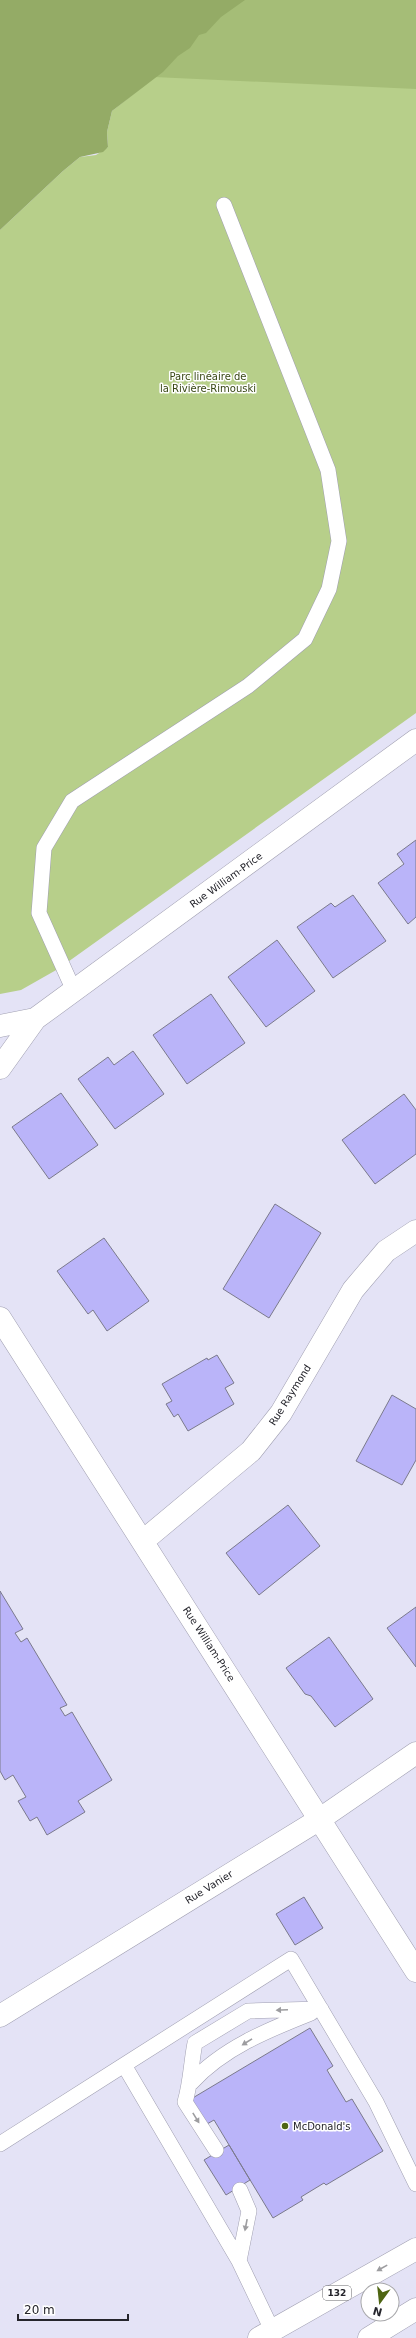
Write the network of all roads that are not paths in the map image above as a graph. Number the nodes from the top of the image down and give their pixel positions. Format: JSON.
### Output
{"nodes":[{"id":1,"x":224,"y":205,"type":"dead end"},
{"id":2,"x":416,"y":740,"type":"edge"},
{"id":3,"x":74,"y":991,"type":"junction"},
{"id":4,"x":35,"y":1019,"type":"junction"},
{"id":5,"x":0,"y":1026,"type":"edge"},
{"id":6,"x":0,"y":1068,"type":"edge"},
{"id":7,"x":416,"y":1231,"type":"edge"},
{"id":8,"x":0,"y":1318,"type":"edge"},
{"id":9,"x":143,"y":1541,"type":"junction"},
{"id":10,"x":416,"y":1754,"type":"edge"},
{"id":11,"x":320,"y":1819,"type":"junction"},
{"id":12,"x":416,"y":1971,"type":"edge"},
{"id":13,"x":321,"y":2009,"type":"junction"},
{"id":14,"x":0,"y":2016,"type":"edge"},
{"id":15,"x":124,"y":2065,"type":"junction"},
{"id":16,"x":191,"y":2083,"type":"junction"},
{"id":17,"x":0,"y":2144,"type":"edge"},
{"id":18,"x":216,"y":2150,"type":"dead end"},
{"id":19,"x":416,"y":2184,"type":"edge"},
{"id":20,"x":240,"y":2190,"type":"dead end"},
{"id":21,"x":416,"y":2249,"type":"edge"},
{"id":22,"x":239,"y":2261,"type":"junction"},
{"id":23,"x":416,"y":2309,"type":"edge"},
{"id":24,"x":266,"y":2334,"type":"edge"},
{"id":25,"x":370,"y":2338,"type":"edge"}],
"edges":[{"from":1,"to":3,"type":"lane"},
{"from":2,"to":3,"type":"street","name":"Rue William-Price"},
{"from":3,"to":4,"type":"street","name":"Rue William-Price"},
{"from":4,"to":5,"type":"street","name":"Rue William-Price"},
{"from":4,"to":6,"type":"street","name":"Rue William-Price"},
{"from":7,"to":9,"type":"street","name":"Rue Raymond"},
{"from":8,"to":9,"type":"street","name":"Rue William-Price"},
{"from":9,"to":11,"type":"street","name":"Rue William-Price"},
{"from":10,"to":11,"type":"street","name":"Rue Vanier"},
{"from":11,"to":12,"type":"street","name":"Rue William-Price"},
{"from":11,"to":14,"type":"street","name":"Rue Vanier"},
{"from":13,"to":15,"type":"lane"},
{"from":13,"to":16,"type":"lane","one_way":true},
{"from":13,"to":16,"type":"lane","one_way":true},
{"from":13,"to":19,"type":"lane"},
{"from":15,"to":17,"type":"lane"},
{"from":15,"to":22,"type":"lane"},
{"from":16,"to":18,"type":"lane","one_way":true},
{"from":20,"to":22,"type":"lane","one_way":true},
{"from":21,"to":24,"type":"street","number":"132","one_way":true},
{"from":22,"to":24,"type":"lane"},
{"from":23,"to":25,"type":"street"}]}
